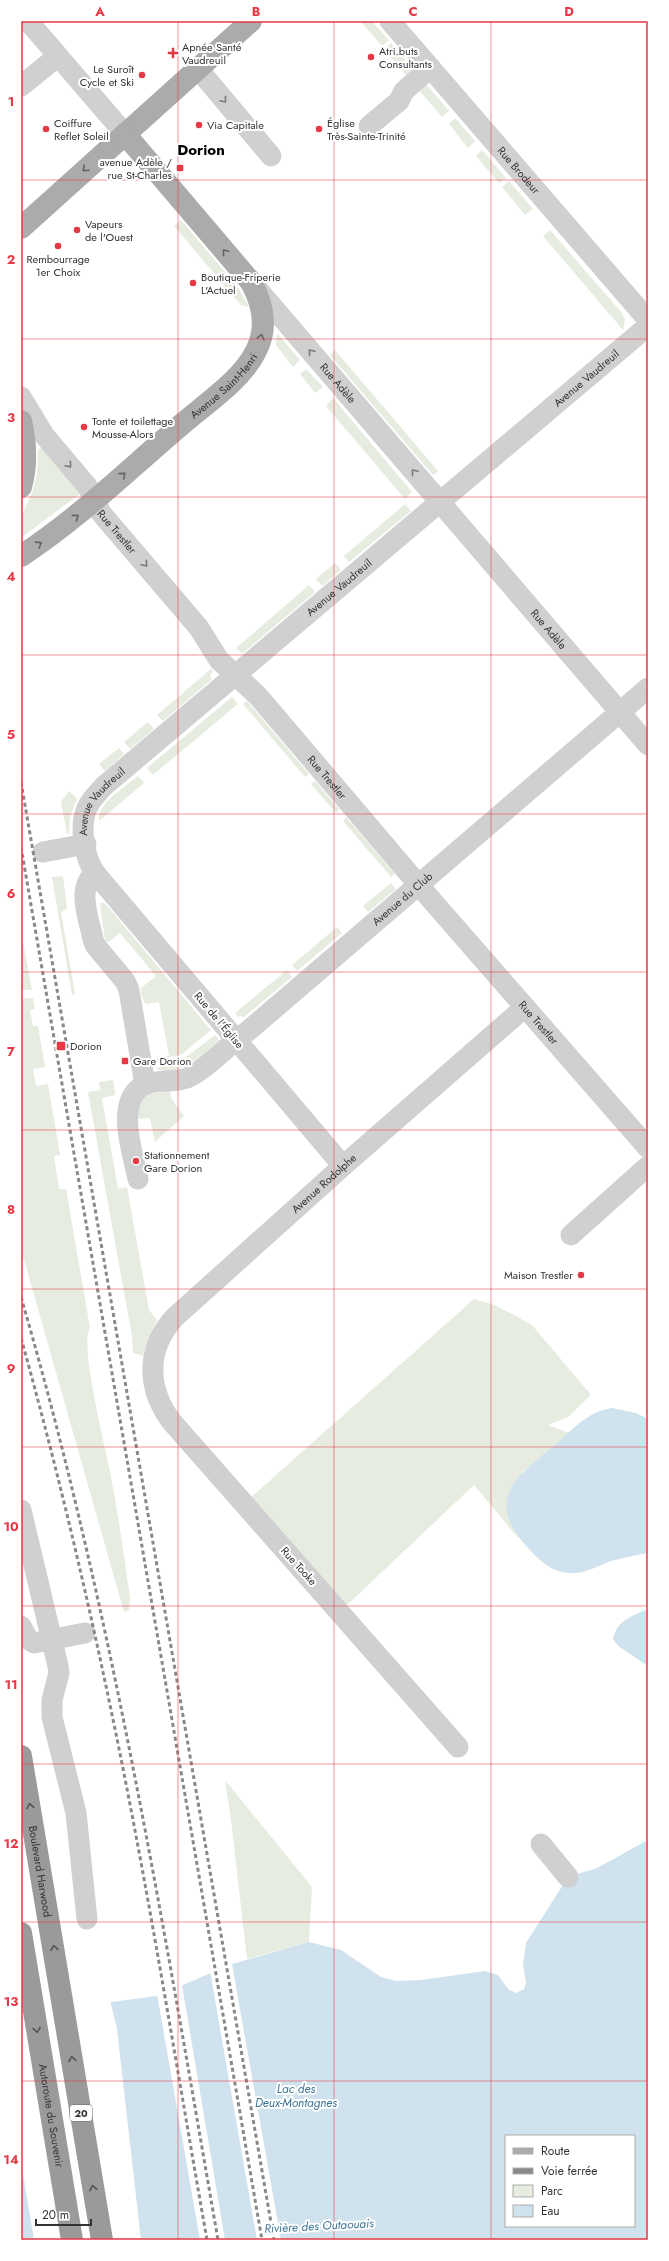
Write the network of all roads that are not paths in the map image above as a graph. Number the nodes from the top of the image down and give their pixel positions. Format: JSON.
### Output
{"nodes":[{"id":1,"x":28,"y":21,"type":"edge"},
{"id":2,"x":251,"y":21,"type":"edge"},
{"id":3,"x":390,"y":21,"type":"edge"},
{"id":4,"x":58,"y":56,"type":"junction"},
{"id":5,"x":430,"y":68,"type":"junction"},
{"id":6,"x":199,"y":70,"type":"junction"},
{"id":7,"x":21,"y":86,"type":"edge"},
{"id":8,"x":369,"y":126,"type":"dead end"},
{"id":9,"x":125,"y":134,"type":"junction"},
{"id":10,"x":271,"y":156,"type":"dead end"},
{"id":11,"x":21,"y":228,"type":"edge"},
{"id":12,"x":251,"y":282,"type":"junction"},
{"id":13,"x":648,"y":320,"type":"edge"},
{"id":14,"x":648,"y":326,"type":"edge"},
{"id":15,"x":21,"y":397,"type":"edge"},
{"id":16,"x":21,"y":421,"type":"edge"},
{"id":17,"x":21,"y":487,"type":"edge"},
{"id":18,"x":94,"y":501,"type":"junction"},
{"id":19,"x":439,"y":502,"type":"junction"},
{"id":20,"x":21,"y":556,"type":"edge"},
{"id":21,"x":236,"y":676,"type":"junction"},
{"id":22,"x":648,"y":688,"type":"edge"},
{"id":23,"x":620,"y":713,"type":"junction"},
{"id":24,"x":648,"y":745,"type":"edge"},
{"id":25,"x":86,"y":844,"type":"junction"},
{"id":26,"x":43,"y":852,"type":"dead end"},
{"id":27,"x":95,"y":873,"type":"junction"},
{"id":28,"x":418,"y":884,"type":"junction"},
{"id":29,"x":525,"y":1007,"type":"junction"},
{"id":30,"x":236,"y":1039,"type":"junction"},
{"id":31,"x":145,"y":1084,"type":"junction"},
{"id":32,"x":648,"y":1148,"type":"edge"},
{"id":33,"x":343,"y":1166,"type":"junction"},
{"id":34,"x":648,"y":1166,"type":"edge"},
{"id":35,"x":138,"y":1179,"type":"dead end"},
{"id":36,"x":571,"y":1235,"type":"dead end"},
{"id":37,"x":154,"y":1378,"type":"joint"},
{"id":38,"x":21,"y":1510,"type":"edge"},
{"id":39,"x":21,"y":1626,"type":"edge"},
{"id":40,"x":85,"y":1633,"type":"dead end"},
{"id":41,"x":52,"y":1640,"type":"junction"},
{"id":42,"x":458,"y":1747,"type":"dead end"},
{"id":43,"x":21,"y":1756,"type":"edge"},
{"id":44,"x":541,"y":1844,"type":"dead end"},
{"id":45,"x":568,"y":1878,"type":"dead end"},
{"id":46,"x":86,"y":1919,"type":"dead end"},
{"id":47,"x":21,"y":1933,"type":"edge"},
{"id":48,"x":72,"y":2240,"type":"edge"},
{"id":49,"x":102,"y":2240,"type":"edge"}],
"edges":[{"from":1,"to":4,"type":"street","name":"Rue Adèle"},
{"from":2,"to":6,"type":"main road"},
{"from":3,"to":5,"type":"street","name":"Rue Brodeur"},
{"from":4,"to":7,"type":"street"},
{"from":4,"to":9,"type":"street","name":"Rue Adèle"},
{"from":5,"to":8,"type":"street"},
{"from":5,"to":13,"type":"street","name":"Rue Brodeur"},
{"from":6,"to":9,"type":"main road"},
{"from":6,"to":10,"type":"street","one_way":true},
{"from":9,"to":11,"type":"main road","one_way":true},
{"from":12,"to":9,"type":"main road","name":"Rue Adèle","one_way":true},
{"from":18,"to":12,"type":"main road","name":"Avenue Saint-Henri","one_way":true},
{"from":19,"to":12,"type":"street","name":"Rue Adèle","one_way":true},
{"from":14,"to":19,"type":"street","name":"Avenue Vaudreuil"},
{"from":15,"to":18,"type":"street","name":"Rue Trestler","one_way":true},
{"from":16,"to":17,"type":"main road"},
{"from":20,"to":18,"type":"main road","name":"Avenue Saint-Henri","one_way":true},
{"from":18,"to":21,"type":"street","name":"Rue Trestler","one_way":true},
{"from":19,"to":21,"type":"street","name":"Avenue Vaudreuil"},
{"from":19,"to":23,"type":"street","name":"Rue Adèle"},
{"from":21,"to":25,"type":"street","name":"Avenue Vaudreuil"},
{"from":21,"to":28,"type":"street","name":"Rue Trestler"},
{"from":22,"to":23,"type":"street","name":"Avenue du Club"},
{"from":23,"to":24,"type":"street","name":"Rue Adèle"},
{"from":23,"to":28,"type":"street","name":"Avenue du Club"},
{"from":25,"to":26,"type":"street"},
{"from":25,"to":27,"type":"street","name":"Avenue Vaudreuil"},
{"from":27,"to":30,"type":"street","name":"Rue de l'Église"},
{"from":27,"to":31,"type":"street"},
{"from":28,"to":29,"type":"street","name":"Rue Trestler"},
{"from":28,"to":30,"type":"street","name":"Avenue du Club"},
{"from":29,"to":32,"type":"street","name":"Rue Trestler"},
{"from":29,"to":33,"type":"street","name":"Avenue Rodolphe"},
{"from":30,"to":31,"type":"street","name":"Avenue du Club"},
{"from":30,"to":33,"type":"street","name":"Rue de l'Église"},
{"from":31,"to":35,"type":"street"},
{"from":33,"to":37,"type":"street","name":"Avenue Rodolphe"},
{"from":34,"to":36,"type":"street"},
{"from":37,"to":42,"type":"street","name":"Rue Tooke"},
{"from":38,"to":41,"type":"street"},
{"from":39,"to":41,"type":"street"},
{"from":40,"to":41,"type":"street"},
{"from":41,"to":46,"type":"street"},
{"from":49,"to":43,"type":"highway","name":"Boulevard Harwood","number":"20","one_way":true},
{"from":44,"to":45,"type":"street"},
{"from":47,"to":48,"type":"highway","name":"Autoroute du Souvenir","one_way":true}]}
